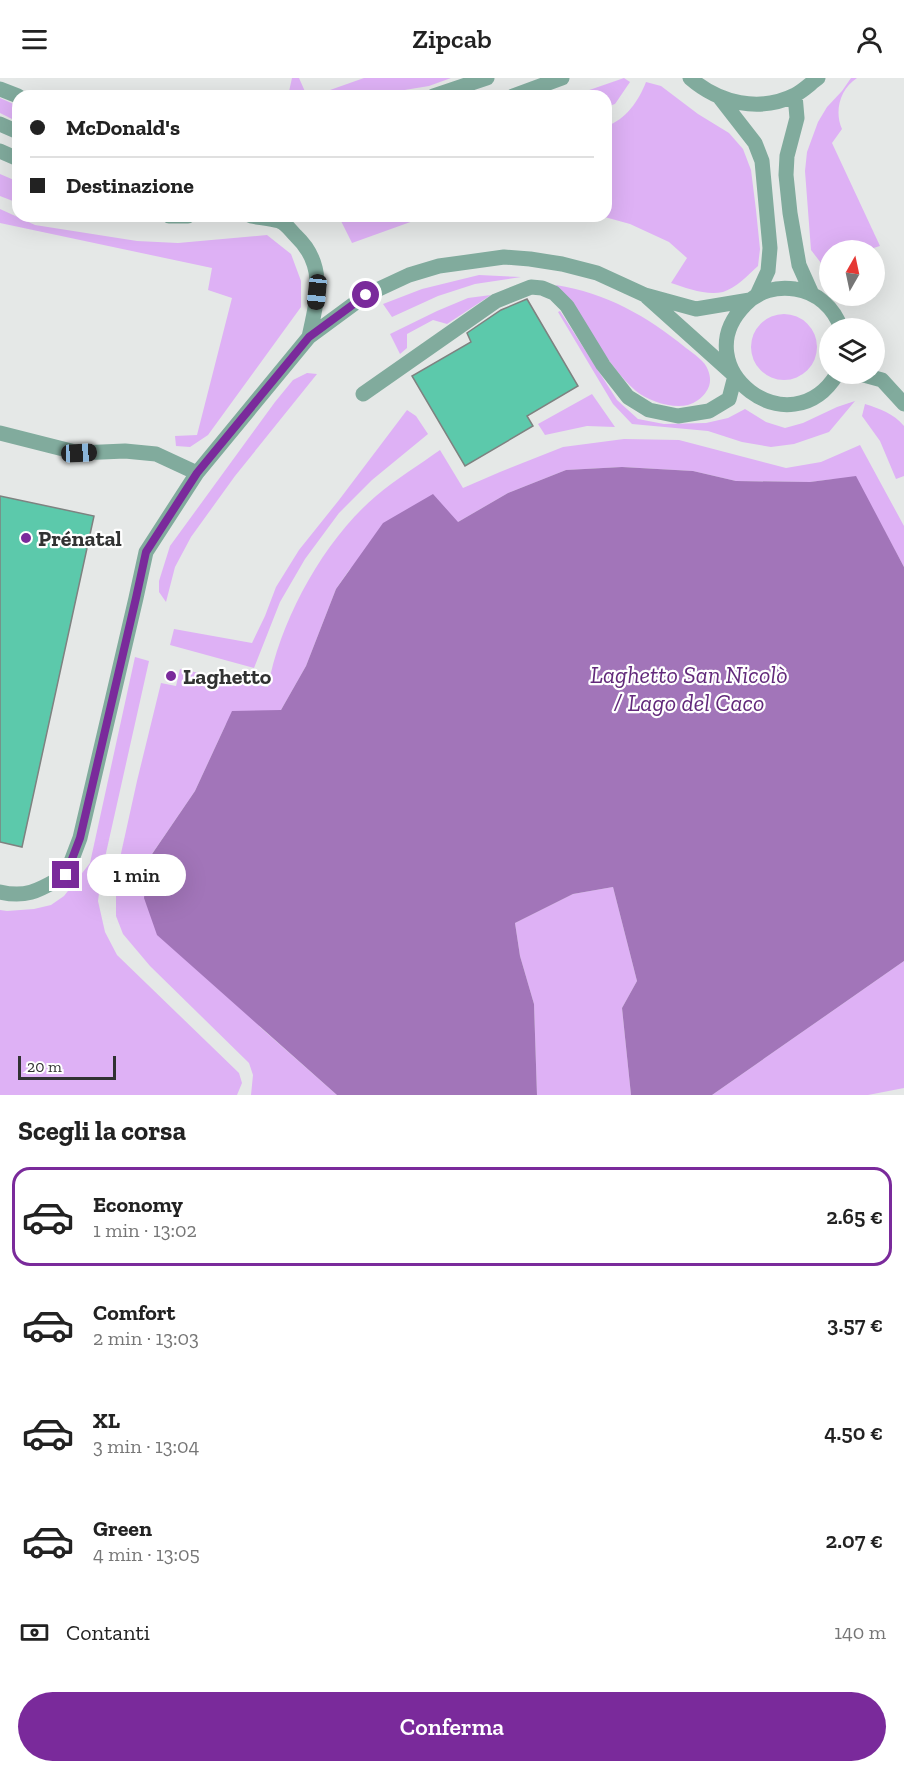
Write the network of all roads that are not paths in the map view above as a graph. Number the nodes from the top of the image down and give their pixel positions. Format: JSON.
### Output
{"nodes":[{"id":1,"x":487,"y":78,"type":"edge"},
{"id":2,"x":562,"y":78,"type":"edge"},
{"id":3,"x":690,"y":78,"type":"edge"},
{"id":4,"x":818,"y":78,"type":"edge"},
{"id":5,"x":451,"y":90,"type":"edge"},
{"id":6,"x":529,"y":90,"type":"edge"},
{"id":7,"x":795,"y":95,"type":"junction"},
{"id":8,"x":720,"y":98,"type":"junction"},
{"id":9,"x":281,"y":222,"type":"edge"},
{"id":10,"x":645,"y":294,"type":"junction"},
{"id":11,"x":812,"y":294,"type":"junction"},
{"id":12,"x":754,"y":297,"type":"junction"},
{"id":13,"x":835,"y":318,"type":"edge"},
{"id":14,"x":309,"y":337,"type":"junction"},
{"id":15,"x":735,"y":376,"type":"junction"},
{"id":16,"x":885,"y":383,"type":"edge"},
{"id":17,"x":831,"y":384,"type":"edge"},
{"id":18,"x":363,"y":394,"type":"dead end"},
{"id":19,"x":904,"y":404,"type":"edge"},
{"id":20,"x":0,"y":433,"type":"edge"},
{"id":21,"x":197,"y":473,"type":"junction"},
{"id":22,"x":0,"y":892,"type":"edge"}],
"edges":[{"from":1,"to":5,"type":"street"},
{"from":2,"to":6,"type":"street"},
{"from":3,"to":8,"type":"street"},
{"from":4,"to":7,"type":"street"},
{"from":7,"to":8,"type":"street"},
{"from":7,"to":11,"type":"street"},
{"from":8,"to":12,"type":"street"},
{"from":9,"to":14,"type":"street"},
{"from":10,"to":12,"type":"street"},
{"from":10,"to":14,"type":"street"},
{"from":10,"to":15,"type":"street"},
{"from":11,"to":12,"type":"street"},
{"from":11,"to":13,"type":"street"},
{"from":12,"to":15,"type":"street"},
{"from":14,"to":21,"type":"street"},
{"from":15,"to":17,"type":"street"},
{"from":15,"to":18,"type":"street"},
{"from":16,"to":19,"type":"street"},
{"from":20,"to":21,"type":"street"},
{"from":21,"to":22,"type":"street"}]}
